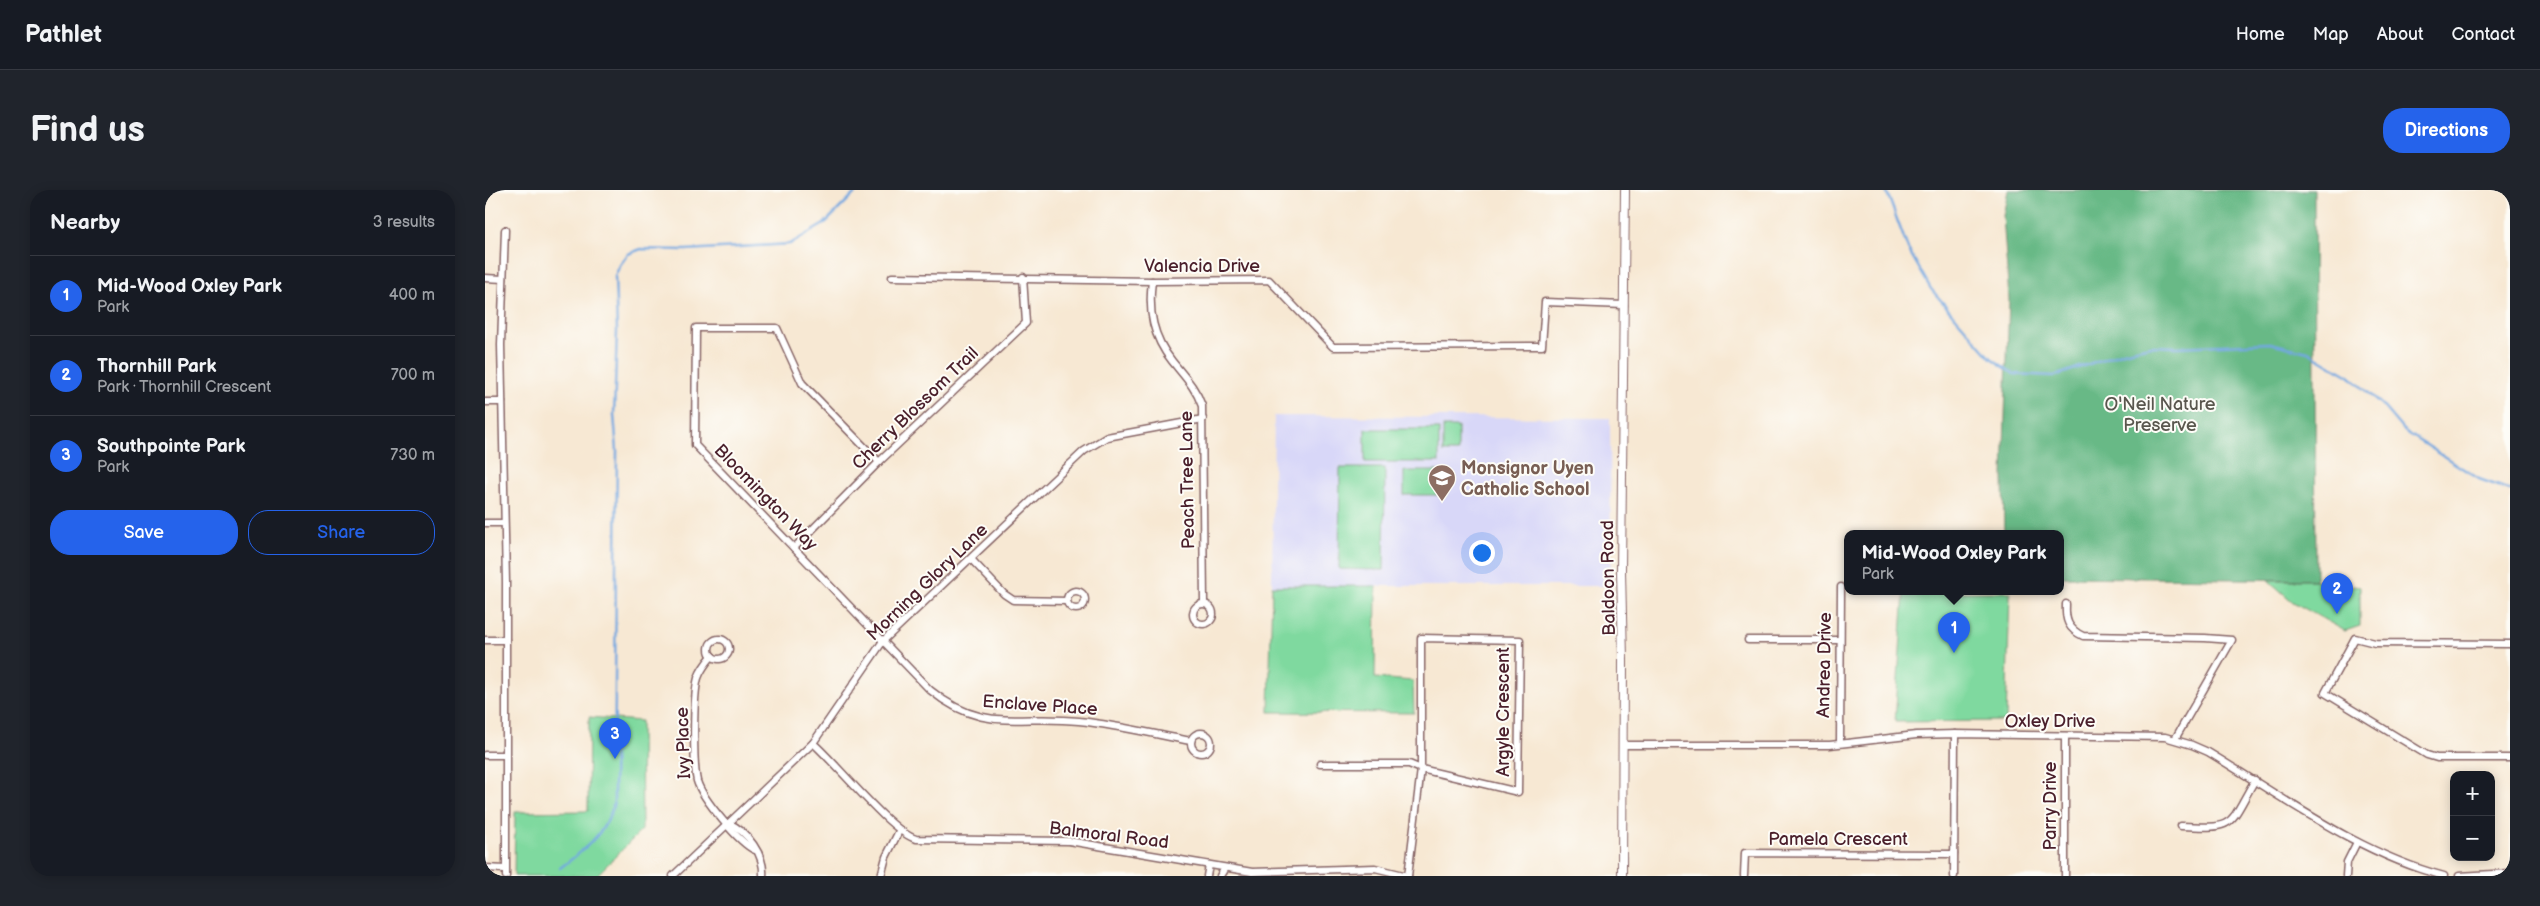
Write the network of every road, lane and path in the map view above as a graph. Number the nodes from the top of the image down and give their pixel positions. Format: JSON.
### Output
{"nodes":[{"id":1,"x":1625,"y":190,"type":"edge"},
{"id":2,"x":505,"y":230,"type":"dead end"},
{"id":3,"x":892,"y":276,"type":"dead end"},
{"id":4,"x":1023,"y":277,"type":"junction"},
{"id":5,"x":485,"y":278,"type":"edge"},
{"id":6,"x":503,"y":278,"type":"junction"},
{"id":7,"x":1152,"y":281,"type":"junction"},
{"id":8,"x":1624,"y":305,"type":"junction"},
{"id":9,"x":485,"y":402,"type":"edge"},
{"id":10,"x":502,"y":402,"type":"junction"},
{"id":11,"x":1203,"y":419,"type":"junction"},
{"id":12,"x":879,"y":462,"type":"junction"},
{"id":13,"x":485,"y":523,"type":"edge"},
{"id":14,"x":504,"y":523,"type":"junction"},
{"id":15,"x":794,"y":548,"type":"junction"},
{"id":16,"x":971,"y":559,"type":"junction"},
{"id":17,"x":1841,"y":588,"type":"dead end"},
{"id":18,"x":1067,"y":601,"type":"dead end"},
{"id":19,"x":1204,"y":603,"type":"dead end"},
{"id":20,"x":2066,"y":604,"type":"dead end"},
{"id":21,"x":485,"y":640,"type":"edge"},
{"id":22,"x":506,"y":640,"type":"junction"},
{"id":23,"x":1748,"y":640,"type":"dead end"},
{"id":24,"x":1839,"y":640,"type":"junction"},
{"id":25,"x":883,"y":641,"type":"junction"},
{"id":26,"x":2510,"y":644,"type":"edge"},
{"id":27,"x":712,"y":656,"type":"dead end"},
{"id":28,"x":1955,"y":734,"type":"junction"},
{"id":29,"x":2065,"y":736,"type":"junction"},
{"id":30,"x":2175,"y":739,"type":"junction"},
{"id":31,"x":1191,"y":741,"type":"dead end"},
{"id":32,"x":813,"y":743,"type":"junction"},
{"id":33,"x":1840,"y":743,"type":"junction"},
{"id":34,"x":1623,"y":745,"type":"junction"},
{"id":35,"x":485,"y":755,"type":"edge"},
{"id":36,"x":505,"y":755,"type":"junction"},
{"id":37,"x":2510,"y":758,"type":"edge"},
{"id":38,"x":1320,"y":764,"type":"dead end"},
{"id":39,"x":1421,"y":770,"type":"junction"},
{"id":40,"x":2255,"y":780,"type":"junction"},
{"id":41,"x":728,"y":824,"type":"junction"},
{"id":42,"x":2181,"y":826,"type":"dead end"},
{"id":43,"x":899,"y":831,"type":"junction"},
{"id":44,"x":2357,"y":842,"type":"junction"},
{"id":45,"x":1954,"y":854,"type":"junction"},
{"id":46,"x":1209,"y":865,"type":"junction"},
{"id":47,"x":485,"y":868,"type":"edge"},
{"id":48,"x":1225,"y":868,"type":"junction"},
{"id":49,"x":505,"y":873,"type":"edge"},
{"id":50,"x":2510,"y":873,"type":"edge"},
{"id":51,"x":673,"y":876,"type":"edge"},
{"id":52,"x":763,"y":876,"type":"edge"},
{"id":53,"x":881,"y":876,"type":"edge"},
{"id":54,"x":1207,"y":876,"type":"edge"},
{"id":55,"x":1220,"y":876,"type":"edge"},
{"id":56,"x":1408,"y":876,"type":"edge"},
{"id":57,"x":1622,"y":876,"type":"edge"},
{"id":58,"x":1745,"y":876,"type":"edge"},
{"id":59,"x":1954,"y":876,"type":"edge"},
{"id":60,"x":2065,"y":876,"type":"edge"},
{"id":61,"x":2346,"y":876,"type":"edge"},
{"id":62,"x":2444,"y":876,"type":"edge"},
{"id":63,"x":2459,"y":876,"type":"edge"}],
"edges":[{"from":1,"to":8,"type":"street","name":"Baldoon Road"},
{"from":2,"to":6,"type":"street"},
{"from":3,"to":4,"type":"street","name":"Valencia Drive"},
{"from":4,"to":7,"type":"street","name":"Valencia Drive"},
{"from":4,"to":12,"type":"street","name":"Cherry Blossom Trail"},
{"from":5,"to":6,"type":"street"},
{"from":6,"to":10,"type":"street"},
{"from":7,"to":8,"type":"street","name":"Valencia Drive"},
{"from":7,"to":11,"type":"street","name":"Peach Tree Lane"},
{"from":8,"to":34,"type":"street","name":"Baldoon Road"},
{"from":9,"to":10,"type":"street"},
{"from":10,"to":14,"type":"street"},
{"from":11,"to":16,"type":"street","name":"Morning Glory Lane"},
{"from":11,"to":19,"type":"street","name":"Peach Tree Lane"},
{"from":12,"to":15,"type":"street","name":"Cherry Blossom Trail"},
{"from":12,"to":15,"type":"street","name":"Bloomington Way"},
{"from":13,"to":14,"type":"street"},
{"from":14,"to":22,"type":"street"},
{"from":15,"to":25,"type":"street","name":"Bloomington Way"},
{"from":16,"to":18,"type":"street"},
{"from":16,"to":25,"type":"street","name":"Morning Glory Lane"},
{"from":17,"to":24,"type":"street","name":"Andrea Drive"},
{"from":20,"to":30,"type":"street"},
{"from":21,"to":22,"type":"street"},
{"from":22,"to":36,"type":"street"},
{"from":23,"to":24,"type":"street"},
{"from":24,"to":33,"type":"street","name":"Andrea Drive"},
{"from":25,"to":31,"type":"street","name":"Enclave Place"},
{"from":25,"to":32,"type":"street","name":"Morning Glory Lane"},
{"from":26,"to":37,"type":"street"},
{"from":27,"to":41,"type":"street","name":"Ivy Place"},
{"from":28,"to":29,"type":"street","name":"Oxley Drive"},
{"from":28,"to":33,"type":"street","name":"Oxley Drive"},
{"from":28,"to":45,"type":"street"},
{"from":29,"to":30,"type":"street","name":"Oxley Drive"},
{"from":29,"to":60,"type":"street","name":"Parry Drive"},
{"from":30,"to":40,"type":"street","name":"Oxley Drive"},
{"from":32,"to":41,"type":"street","name":"Morning Glory Lane"},
{"from":32,"to":43,"type":"street","name":"Balmoral Road"},
{"from":33,"to":34,"type":"street","name":"Oxley Drive"},
{"from":34,"to":57,"type":"street","name":"Baldoon Road"},
{"from":35,"to":36,"type":"street"},
{"from":36,"to":49,"type":"street"},
{"from":38,"to":39,"type":"street"},
{"from":39,"to":39,"type":"street","name":"Argyle Crescent"},
{"from":39,"to":56,"type":"street","name":"Argyle Crescent"},
{"from":40,"to":42,"type":"street"},
{"from":40,"to":44,"type":"street","name":"Oxley Drive"},
{"from":41,"to":51,"type":"street","name":"Morning Glory Lane"},
{"from":41,"to":52,"type":"street","name":"Ivy Place"},
{"from":43,"to":46,"type":"street","name":"Balmoral Road"},
{"from":43,"to":53,"type":"street"},
{"from":44,"to":61,"type":"street"},
{"from":44,"to":62,"type":"street","name":"Oxley Drive"},
{"from":45,"to":58,"type":"street","name":"Pamela Crescent"},
{"from":45,"to":59,"type":"street"},
{"from":46,"to":48,"type":"street","name":"Balmoral Road"},
{"from":46,"to":54,"type":"street"},
{"from":47,"to":49,"type":"street"},
{"from":48,"to":55,"type":"street"},
{"from":48,"to":56,"type":"street","name":"Balmoral Road"},
{"from":50,"to":63,"type":"street"}]}
